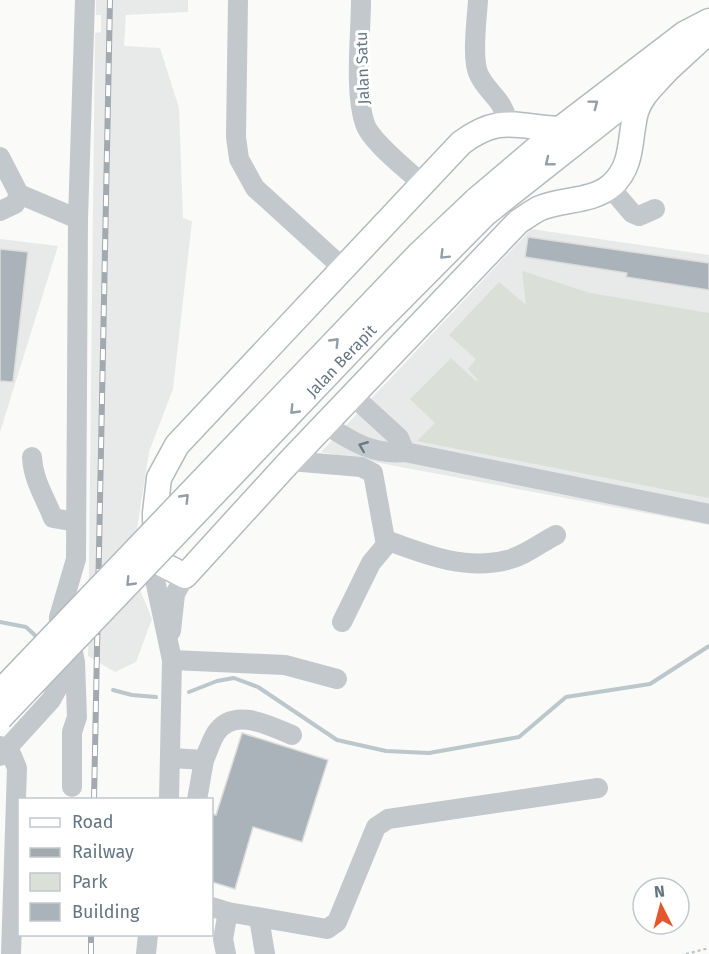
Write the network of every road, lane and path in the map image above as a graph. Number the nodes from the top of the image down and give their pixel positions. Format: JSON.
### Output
{"nodes":[{"id":1,"x":85,"y":0,"type":"edge"},
{"id":2,"x":238,"y":0,"type":"edge"},
{"id":3,"x":361,"y":0,"type":"edge"},
{"id":4,"x":478,"y":0,"type":"edge"},
{"id":5,"x":709,"y":21,"type":"edge"},
{"id":6,"x":709,"y":32,"type":"edge"},
{"id":7,"x":666,"y":71,"type":"junction"},
{"id":8,"x":508,"y":123,"type":"junction"},
{"id":9,"x":595,"y":126,"type":"junction"},
{"id":10,"x":561,"y":129,"type":"junction"},
{"id":11,"x":470,"y":136,"type":"junction"},
{"id":12,"x":0,"y":157,"type":"edge"},
{"id":13,"x":629,"y":157,"type":"junction"},
{"id":14,"x":515,"y":167,"type":"junction"},
{"id":15,"x":422,"y":184,"type":"junction"},
{"id":16,"x":609,"y":186,"type":"junction"},
{"id":17,"x":20,"y":194,"type":"junction"},
{"id":18,"x":480,"y":207,"type":"junction"},
{"id":19,"x":655,"y":209,"type":"dead end"},
{"id":20,"x":0,"y":211,"type":"edge"},
{"id":21,"x":78,"y":219,"type":"junction"},
{"id":22,"x":343,"y":268,"type":"junction"},
{"id":23,"x":353,"y":396,"type":"junction"},
{"id":24,"x":326,"y":425,"type":"junction"},
{"id":25,"x":405,"y":452,"type":"junction"},
{"id":26,"x":32,"y":457,"type":"dead end"},
{"id":27,"x":290,"y":461,"type":"junction"},
{"id":28,"x":709,"y":514,"type":"edge"},
{"id":29,"x":76,"y":522,"type":"junction"},
{"id":30,"x":556,"y":535,"type":"dead end"},
{"id":31,"x":386,"y":540,"type":"junction"},
{"id":32,"x":156,"y":561,"type":"junction"},
{"id":33,"x":185,"y":576,"type":"junction"},
{"id":34,"x":342,"y":622,"type":"dead end"},
{"id":35,"x":71,"y":644,"type":"junction"},
{"id":36,"x":171,"y":652,"type":"junction"},
{"id":37,"x":338,"y":679,"type":"dead end"},
{"id":38,"x":0,"y":692,"type":"edge"},
{"id":39,"x":0,"y":718,"type":"edge"},
{"id":40,"x":292,"y":735,"type":"dead end"},
{"id":41,"x":2,"y":751,"type":"edge"},
{"id":42,"x":172,"y":759,"type":"junction"},
{"id":43,"x":204,"y":760,"type":"junction"},
{"id":44,"x":72,"y":787,"type":"dead end"},
{"id":45,"x":598,"y":788,"type":"dead end"},
{"id":46,"x":170,"y":798,"type":"edge"},
{"id":47,"x":197,"y":798,"type":"edge"},
{"id":48,"x":14,"y":817,"type":"junction"},
{"id":49,"x":0,"y":832,"type":"edge"},
{"id":50,"x":6,"y":881,"type":"edge"},
{"id":51,"x":220,"y":910,"type":"edge"},
{"id":52,"x":259,"y":918,"type":"junction"},
{"id":53,"x":148,"y":936,"type":"edge"},
{"id":54,"x":709,"y":948,"type":"edge"},
{"id":55,"x":11,"y":954,"type":"edge"},
{"id":56,"x":146,"y":954,"type":"edge"},
{"id":57,"x":226,"y":954,"type":"edge"},
{"id":58,"x":265,"y":954,"type":"edge"},
{"id":59,"x":686,"y":954,"type":"edge"}],
"edges":[{"from":1,"to":21,"type":"street"},
{"from":2,"to":22,"type":"street"},
{"from":3,"to":15,"type":"street","name":"Jalan Satu"},
{"from":4,"to":8,"type":"street"},
{"from":10,"to":5,"type":"main road","one_way":true},
{"from":6,"to":7,"type":"main road","name":"Jalan Berapit"},
{"from":7,"to":9,"type":"main road","name":"Jalan Berapit"},
{"from":7,"to":13,"type":"main road"},
{"from":8,"to":10,"type":"main road"},
{"from":8,"to":11,"type":"main road"},
{"from":9,"to":13,"type":"main road"},
{"from":9,"to":18,"type":"main road","name":"Jalan Berapit","one_way":true},
{"from":10,"to":14,"type":"main road"},
{"from":11,"to":14,"type":"main road"},
{"from":11,"to":15,"type":"main road"},
{"from":12,"to":17,"type":"street"},
{"from":13,"to":16,"type":"main road"},
{"from":14,"to":18,"type":"main road"},
{"from":15,"to":22,"type":"main road"},
{"from":16,"to":19,"type":"street"},
{"from":16,"to":23,"type":"main road"},
{"from":17,"to":20,"type":"street"},
{"from":17,"to":21,"type":"street"},
{"from":18,"to":35,"type":"main road","name":"Jalan Berapit","one_way":true,"bridge":true},
{"from":38,"to":18,"type":"main road","one_way":true,"bridge":true},
{"from":21,"to":29,"type":"street"},
{"from":22,"to":32,"type":"main road"},
{"from":23,"to":24,"type":"main road"},
{"from":23,"to":25,"type":"street"},
{"from":25,"to":24,"type":"street","one_way":true},
{"from":24,"to":27,"type":"main road"},
{"from":25,"to":28,"type":"street"},
{"from":26,"to":29,"type":"street"},
{"from":27,"to":31,"type":"street"},
{"from":27,"to":33,"type":"main road"},
{"from":29,"to":41,"type":"street"},
{"from":30,"to":31,"type":"street"},
{"from":31,"to":34,"type":"street"},
{"from":32,"to":33,"type":"main road"},
{"from":32,"to":36,"type":"street"},
{"from":33,"to":36,"type":"street"},
{"from":35,"to":39,"type":"main road","name":"Jalan Berapit","bridge":true},
{"from":35,"to":44,"type":"street"},
{"from":36,"to":37,"type":"street"},
{"from":36,"to":42,"type":"street"},
{"from":40,"to":43,"type":"street"},
{"from":41,"to":48,"type":"street"},
{"from":42,"to":43,"type":"street"},
{"from":42,"to":46,"type":"street"},
{"from":43,"to":47,"type":"street"},
{"from":45,"to":52,"type":"street"},
{"from":48,"to":49,"type":"street"},
{"from":48,"to":50,"type":"street"},
{"from":50,"to":55,"type":"street"},
{"from":51,"to":52,"type":"street"},
{"from":51,"to":57,"type":"street"},
{"from":52,"to":58,"type":"street"},
{"from":53,"to":56,"type":"street"},
{"from":54,"to":59,"type":"path"}]}
